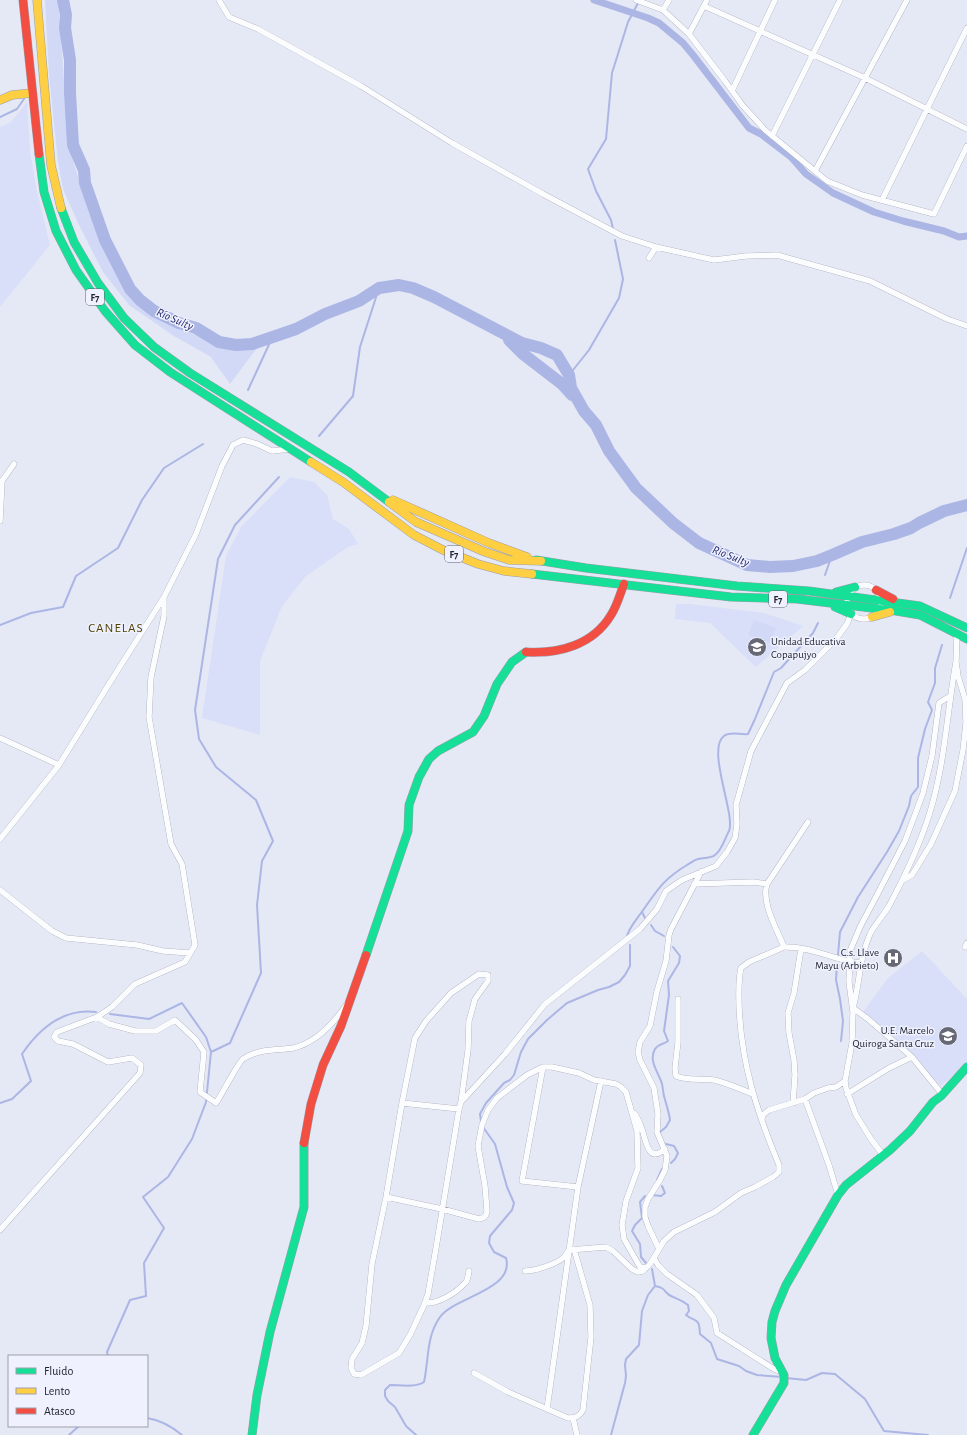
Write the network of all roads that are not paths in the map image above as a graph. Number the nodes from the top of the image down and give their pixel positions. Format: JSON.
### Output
{"nodes":[{"id":1,"x":24,"y":0,"type":"edge"},
{"id":2,"x":37,"y":0,"type":"edge"},
{"id":3,"x":219,"y":0,"type":"edge"},
{"id":4,"x":636,"y":0,"type":"edge"},
{"id":5,"x":669,"y":0,"type":"edge"},
{"id":6,"x":775,"y":0,"type":"edge"},
{"id":7,"x":840,"y":0,"type":"edge"},
{"id":8,"x":907,"y":0,"type":"edge"},
{"id":9,"x":706,"y":3,"type":"edge"},
{"id":10,"x":663,"y":10,"type":"junction"},
{"id":11,"x":967,"y":28,"type":"edge"},
{"id":12,"x":760,"y":31,"type":"junction"},
{"id":13,"x":689,"y":34,"type":"junction"},
{"id":14,"x":813,"y":55,"type":"junction"},
{"id":15,"x":865,"y":78,"type":"junction"},
{"id":16,"x":732,"y":91,"type":"junction"},
{"id":17,"x":32,"y":93,"type":"junction"},
{"id":18,"x":0,"y":100,"type":"edge"},
{"id":19,"x":927,"y":109,"type":"junction"},
{"id":20,"x":967,"y":129,"type":"edge"},
{"id":21,"x":772,"y":136,"type":"junction"},
{"id":22,"x":967,"y":146,"type":"edge"},
{"id":23,"x":816,"y":171,"type":"junction"},
{"id":24,"x":882,"y":200,"type":"junction"},
{"id":25,"x":656,"y":247,"type":"junction"},
{"id":26,"x":648,"y":258,"type":"dead end"},
{"id":27,"x":967,"y":326,"type":"edge"},
{"id":28,"x":290,"y":449,"type":"junction"},
{"id":29,"x":14,"y":464,"type":"dead end"},
{"id":30,"x":0,"y":521,"type":"edge"},
{"id":31,"x":624,"y":584,"type":"junction"},
{"id":32,"x":855,"y":587,"type":"junction"},
{"id":33,"x":876,"y":590,"type":"junction"},
{"id":34,"x":832,"y":594,"type":"junction"},
{"id":35,"x":848,"y":596,"type":"junction"},
{"id":36,"x":164,"y":597,"type":"junction"},
{"id":37,"x":881,"y":600,"type":"junction"},
{"id":38,"x":826,"y":602,"type":"junction"},
{"id":39,"x":900,"y":603,"type":"junction"},
{"id":40,"x":847,"y":605,"type":"junction"},
{"id":41,"x":880,"y":609,"type":"junction"},
{"id":42,"x":896,"y":611,"type":"junction"},
{"id":43,"x":851,"y":614,"type":"junction"},
{"id":44,"x":872,"y":617,"type":"junction"},
{"id":45,"x":967,"y":628,"type":"edge"},
{"id":46,"x":957,"y":635,"type":"junction"},
{"id":47,"x":967,"y":640,"type":"edge"},
{"id":48,"x":956,"y":662,"type":"junction"},
{"id":49,"x":950,"y":696,"type":"junction"},
{"id":50,"x":966,"y":700,"type":"edge"},
{"id":51,"x":0,"y":738,"type":"edge"},
{"id":52,"x":59,"y":766,"type":"junction"},
{"id":53,"x":808,"y":822,"type":"dead end"},
{"id":54,"x":0,"y":839,"type":"edge"},
{"id":55,"x":701,"y":872,"type":"junction"},
{"id":56,"x":902,"y":880,"type":"junction"},
{"id":57,"x":694,"y":884,"type":"junction"},
{"id":58,"x":767,"y":884,"type":"junction"},
{"id":59,"x":0,"y":890,"type":"edge"},
{"id":60,"x":784,"y":948,"type":"junction"},
{"id":61,"x":801,"y":949,"type":"junction"},
{"id":62,"x":190,"y":953,"type":"junction"},
{"id":63,"x":850,"y":962,"type":"junction"},
{"id":64,"x":861,"y":963,"type":"junction"},
{"id":65,"x":352,"y":997,"type":"junction"},
{"id":66,"x":678,"y":999,"type":"dead end"},
{"id":67,"x":853,"y":1008,"type":"junction"},
{"id":68,"x":98,"y":1017,"type":"junction"},
{"id":69,"x":912,"y":1057,"type":"junction"},
{"id":70,"x":543,"y":1067,"type":"junction"},
{"id":71,"x":967,"y":1067,"type":"edge"},
{"id":72,"x":845,"y":1080,"type":"junction"},
{"id":73,"x":601,"y":1081,"type":"junction"},
{"id":74,"x":753,"y":1094,"type":"junction"},
{"id":75,"x":847,"y":1094,"type":"junction"},
{"id":76,"x":942,"y":1094,"type":"junction"},
{"id":77,"x":805,"y":1099,"type":"junction"},
{"id":78,"x":461,"y":1102,"type":"junction"},
{"id":79,"x":402,"y":1103,"type":"junction"},
{"id":80,"x":793,"y":1103,"type":"junction"},
{"id":81,"x":632,"y":1108,"type":"junction"},
{"id":82,"x":458,"y":1109,"type":"junction"},
{"id":83,"x":762,"y":1120,"type":"junction"},
{"id":84,"x":665,"y":1149,"type":"junction"},
{"id":85,"x":883,"y":1154,"type":"junction"},
{"id":86,"x":578,"y":1187,"type":"junction"},
{"id":87,"x":838,"y":1195,"type":"junction"},
{"id":88,"x":386,"y":1197,"type":"junction"},
{"id":89,"x":442,"y":1209,"type":"junction"},
{"id":90,"x":0,"y":1230,"type":"edge"},
{"id":91,"x":659,"y":1249,"type":"junction"},
{"id":92,"x":571,"y":1250,"type":"junction"},
{"id":93,"x":654,"y":1258,"type":"junction"},
{"id":94,"x":646,"y":1268,"type":"junction"},
{"id":95,"x":469,"y":1271,"type":"dead end"},
{"id":96,"x":525,"y":1271,"type":"dead end"},
{"id":97,"x":425,"y":1303,"type":"junction"},
{"id":98,"x":782,"y":1372,"type":"junction"},
{"id":99,"x":474,"y":1373,"type":"dead end"},
{"id":100,"x":547,"y":1408,"type":"junction"},
{"id":101,"x":573,"y":1418,"type":"junction"},
{"id":102,"x":252,"y":1435,"type":"edge"},
{"id":103,"x":577,"y":1435,"type":"edge"},
{"id":104,"x":753,"y":1435,"type":"edge"}],
"edges":[{"from":1,"to":17,"type":"main road","number":"F7"},
{"from":2,"to":34,"type":"main road","number":"F7"},
{"from":3,"to":25,"type":"street"},
{"from":4,"to":10,"type":"street"},
{"from":5,"to":10,"type":"street"},
{"from":6,"to":12,"type":"street"},
{"from":7,"to":14,"type":"street"},
{"from":8,"to":15,"type":"street"},
{"from":9,"to":12,"type":"street"},
{"from":9,"to":13,"type":"street"},
{"from":10,"to":13,"type":"street"},
{"from":11,"to":19,"type":"street"},
{"from":12,"to":14,"type":"street"},
{"from":12,"to":16,"type":"street"},
{"from":13,"to":16,"type":"street"},
{"from":14,"to":15,"type":"street"},
{"from":14,"to":21,"type":"street"},
{"from":15,"to":19,"type":"street"},
{"from":15,"to":23,"type":"street"},
{"from":16,"to":21,"type":"street"},
{"from":17,"to":18,"type":"main road"},
{"from":17,"to":28,"type":"main road","number":"F7"},
{"from":19,"to":20,"type":"street"},
{"from":19,"to":24,"type":"street"},
{"from":21,"to":23,"type":"street"},
{"from":22,"to":24,"type":"street"},
{"from":23,"to":24,"type":"street"},
{"from":25,"to":26,"type":"street"},
{"from":25,"to":27,"type":"street"},
{"from":28,"to":31,"type":"main road","number":"F7"},
{"from":28,"to":36,"type":"street"},
{"from":29,"to":30,"type":"street"},
{"from":31,"to":38,"type":"main road","number":"F7"},
{"from":31,"to":65,"type":"main road"},
{"from":32,"to":33,"type":"street"},
{"from":32,"to":34,"type":"main road"},
{"from":32,"to":35,"type":"street"},
{"from":33,"to":37,"type":"street"},
{"from":33,"to":39,"type":"main road"},
{"from":34,"to":35,"type":"main road","number":"F7"},
{"from":35,"to":37,"type":"main road","number":"F7"},
{"from":35,"to":40,"type":"street"},
{"from":36,"to":52,"type":"street"},
{"from":36,"to":62,"type":"street"},
{"from":37,"to":39,"type":"main road","number":"F7"},
{"from":37,"to":41,"type":"street"},
{"from":38,"to":40,"type":"main road","number":"F7"},
{"from":38,"to":43,"type":"main road"},
{"from":39,"to":45,"type":"main road","number":"F7"},
{"from":40,"to":41,"type":"main road","number":"F7"},
{"from":40,"to":43,"type":"street"},
{"from":41,"to":42,"type":"main road","number":"F7"},
{"from":41,"to":44,"type":"street"},
{"from":42,"to":44,"type":"main road"},
{"from":42,"to":46,"type":"main road","number":"F7"},
{"from":43,"to":44,"type":"street"},
{"from":43,"to":55,"type":"street"},
{"from":46,"to":47,"type":"main road","number":"F7"},
{"from":46,"to":48,"type":"street"},
{"from":48,"to":49,"type":"street"},
{"from":48,"to":50,"type":"street"},
{"from":49,"to":56,"type":"street"},
{"from":49,"to":63,"type":"street"},
{"from":50,"to":56,"type":"street"},
{"from":51,"to":52,"type":"street"},
{"from":52,"to":54,"type":"street"},
{"from":53,"to":58,"type":"street"},
{"from":55,"to":57,"type":"street"},
{"from":55,"to":78,"type":"street"},
{"from":56,"to":64,"type":"street"},
{"from":57,"to":58,"type":"street"},
{"from":57,"to":84,"type":"street"},
{"from":58,"to":60,"type":"street"},
{"from":59,"to":62,"type":"street"},
{"from":60,"to":61,"type":"street"},
{"from":60,"to":74,"type":"street"},
{"from":61,"to":63,"type":"street"},
{"from":61,"to":80,"type":"street"},
{"from":62,"to":68,"type":"street"},
{"from":63,"to":64,"type":"street"},
{"from":63,"to":67,"type":"street"},
{"from":64,"to":67,"type":"street"},
{"from":65,"to":68,"type":"street"},
{"from":65,"to":102,"type":"main road"},
{"from":66,"to":74,"type":"street"},
{"from":67,"to":69,"type":"street"},
{"from":67,"to":72,"type":"street"},
{"from":68,"to":90,"type":"street"},
{"from":69,"to":75,"type":"street"},
{"from":69,"to":76,"type":"street"},
{"from":70,"to":73,"type":"street"},
{"from":70,"to":86,"type":"street"},
{"from":70,"to":89,"type":"street"},
{"from":71,"to":76,"type":"main road"},
{"from":72,"to":75,"type":"street"},
{"from":72,"to":77,"type":"street"},
{"from":73,"to":81,"type":"street"},
{"from":73,"to":86,"type":"street"},
{"from":74,"to":83,"type":"street"},
{"from":75,"to":85,"type":"street"},
{"from":76,"to":85,"type":"main road"},
{"from":77,"to":80,"type":"street"},
{"from":77,"to":87,"type":"street"},
{"from":78,"to":79,"type":"street"},
{"from":78,"to":82,"type":"street"},
{"from":79,"to":82,"type":"street"},
{"from":79,"to":88,"type":"street"},
{"from":80,"to":83,"type":"street"},
{"from":81,"to":84,"type":"street"},
{"from":81,"to":94,"type":"street"},
{"from":82,"to":89,"type":"street"},
{"from":83,"to":91,"type":"street"},
{"from":84,"to":91,"type":"street"},
{"from":85,"to":87,"type":"main road"},
{"from":86,"to":92,"type":"street"},
{"from":87,"to":98,"type":"main road"},
{"from":88,"to":89,"type":"street"},
{"from":88,"to":97,"type":"street"},
{"from":89,"to":97,"type":"street"},
{"from":91,"to":93,"type":"street"},
{"from":92,"to":94,"type":"street"},
{"from":92,"to":96,"type":"street"},
{"from":92,"to":100,"type":"street"},
{"from":92,"to":101,"type":"street"},
{"from":93,"to":94,"type":"street"},
{"from":93,"to":98,"type":"street"},
{"from":95,"to":97,"type":"street"},
{"from":98,"to":104,"type":"main road"},
{"from":99,"to":100,"type":"street"},
{"from":100,"to":101,"type":"street"},
{"from":101,"to":103,"type":"street"}]}
